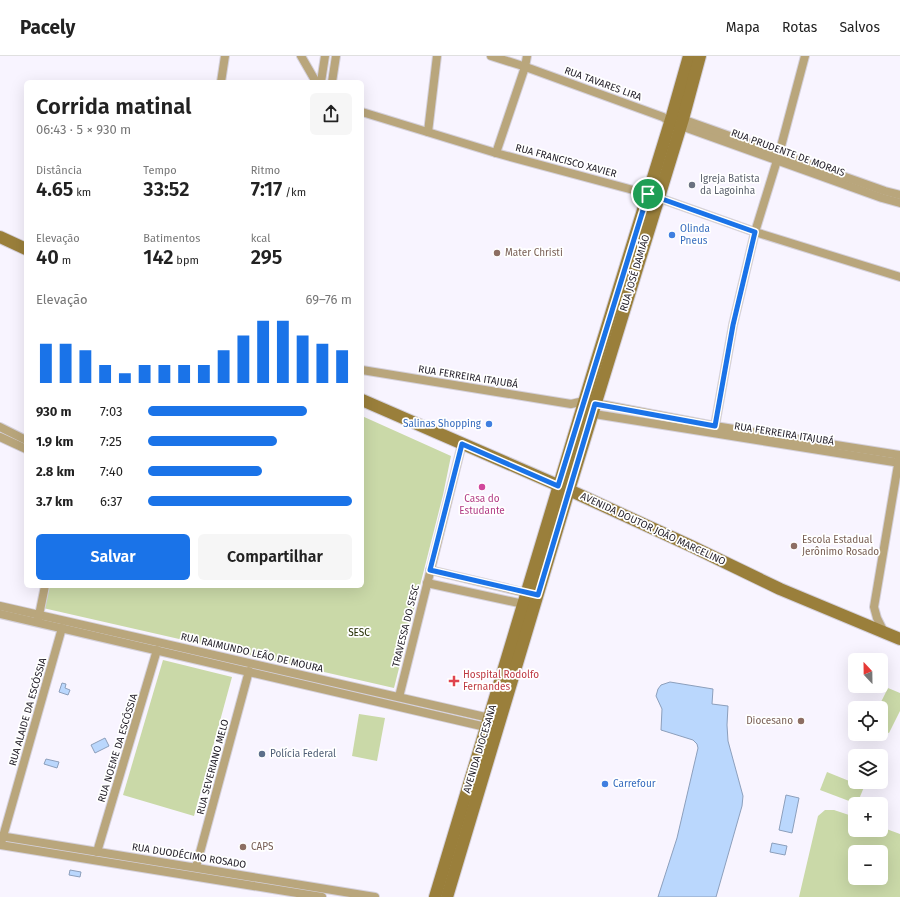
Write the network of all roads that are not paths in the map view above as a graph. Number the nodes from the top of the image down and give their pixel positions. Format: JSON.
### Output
{"nodes":[{"id":1,"x":224,"y":56,"type":"edge"},
{"id":2,"x":301,"y":56,"type":"edge"},
{"id":3,"x":324,"y":56,"type":"edge"},
{"id":4,"x":336,"y":56,"type":"edge"},
{"id":5,"x":437,"y":56,"type":"edge"},
{"id":6,"x":490,"y":56,"type":"edge"},
{"id":7,"x":527,"y":56,"type":"edge"},
{"id":8,"x":689,"y":56,"type":"edge"},
{"id":9,"x":700,"y":56,"type":"edge"},
{"id":10,"x":805,"y":56,"type":"edge"},
{"id":11,"x":525,"y":67,"type":"junction"},
{"id":12,"x":221,"y":80,"type":"edge"},
{"id":13,"x":315,"y":80,"type":"edge"},
{"id":14,"x":321,"y":80,"type":"edge"},
{"id":15,"x":332,"y":80,"type":"edge"},
{"id":16,"x":364,"y":113,"type":"edge"},
{"id":17,"x":674,"y":120,"type":"junction"},
{"id":18,"x":428,"y":132,"type":"junction"},
{"id":19,"x":496,"y":153,"type":"junction"},
{"id":20,"x":778,"y":157,"type":"junction"},
{"id":21,"x":653,"y":195,"type":"junction"},
{"id":22,"x":900,"y":195,"type":"edge"},
{"id":23,"x":900,"y":203,"type":"edge"},
{"id":24,"x":755,"y":232,"type":"junction"},
{"id":25,"x":0,"y":237,"type":"edge"},
{"id":26,"x":24,"y":248,"type":"edge"},
{"id":27,"x":900,"y":277,"type":"edge"},
{"id":28,"x":364,"y":370,"type":"edge"},
{"id":29,"x":364,"y":401,"type":"edge"},
{"id":30,"x":588,"y":408,"type":"junction"},
{"id":31,"x":715,"y":426,"type":"junction"},
{"id":32,"x":0,"y":427,"type":"edge"},
{"id":33,"x":0,"y":437,"type":"edge"},
{"id":34,"x":24,"y":439,"type":"edge"},
{"id":35,"x":462,"y":444,"type":"junction"},
{"id":36,"x":24,"y":448,"type":"edge"},
{"id":37,"x":900,"y":458,"type":"edge"},
{"id":38,"x":564,"y":488,"type":"junction"},
{"id":39,"x":430,"y":570,"type":"junction"},
{"id":40,"x":427,"y":583,"type":"junction"},
{"id":41,"x":45,"y":588,"type":"edge"},
{"id":42,"x":531,"y":600,"type":"junction"},
{"id":43,"x":0,"y":606,"type":"edge"},
{"id":44,"x":0,"y":614,"type":"edge"},
{"id":45,"x":38,"y":618,"type":"junction"},
{"id":46,"x":62,"y":628,"type":"junction"},
{"id":47,"x":884,"y":632,"type":"junction"},
{"id":48,"x":900,"y":639,"type":"edge"},
{"id":49,"x":157,"y":650,"type":"junction"},
{"id":50,"x":249,"y":672,"type":"junction"},
{"id":51,"x":399,"y":697,"type":"junction"},
{"id":52,"x":494,"y":723,"type":"junction"},
{"id":53,"x":2,"y":836,"type":"edge"},
{"id":54,"x":0,"y":846,"type":"edge"},
{"id":55,"x":97,"y":852,"type":"junction"},
{"id":56,"x":196,"y":867,"type":"junction"},
{"id":57,"x":322,"y":897,"type":"edge"},
{"id":58,"x":375,"y":897,"type":"edge"},
{"id":59,"x":435,"y":897,"type":"edge"},
{"id":60,"x":448,"y":897,"type":"edge"}],
"edges":[{"from":1,"to":12,"type":"street"},
{"from":2,"to":13,"type":"street"},
{"from":3,"to":14,"type":"street"},
{"from":4,"to":15,"type":"street"},
{"from":5,"to":18,"type":"street"},
{"from":6,"to":11,"type":"street","name":"RUA TAVARES LIRA"},
{"from":7,"to":11,"type":"street"},
{"from":8,"to":17,"type":"street","name":"RUA JOSÉ DAMIÃO"},
{"from":9,"to":17,"type":"street","name":"RUA JOSÉ DAMIÃO"},
{"from":10,"to":20,"type":"street"},
{"from":11,"to":17,"type":"street","name":"RUA TAVARES LIRA"},
{"from":11,"to":19,"type":"street"},
{"from":16,"to":18,"type":"street","name":"RUA FRANCISCO XAVIER"},
{"from":17,"to":20,"type":"street","name":"RUA PRUDENTE DE MORAIS"},
{"from":17,"to":21,"type":"street","name":"RUA JOSÉ DAMIÃO"},
{"from":18,"to":19,"type":"street","name":"RUA FRANCISCO XAVIER"},
{"from":19,"to":21,"type":"street","name":"RUA FRANCISCO XAVIER"},
{"from":20,"to":22,"type":"street","name":"RUA PRUDENTE DE MORAIS"},
{"from":20,"to":23,"type":"street","name":"RUA PRUDENTE DE MORAIS"},
{"from":20,"to":24,"type":"street"},
{"from":21,"to":24,"type":"street","name":"RUA FRANCISCO XAVIER"},
{"from":21,"to":30,"type":"street","name":"RUA JOSÉ DAMIÃO"},
{"from":24,"to":27,"type":"street","name":"RUA FRANCISCO XAVIER"},
{"from":24,"to":31,"type":"street"},
{"from":25,"to":26,"type":"street"},
{"from":28,"to":30,"type":"street","name":"RUA FERREIRA ITAJUBÁ"},
{"from":29,"to":35,"type":"street","name":"AVENIDA DOUTOR JOÃO MARCELINO"},
{"from":30,"to":31,"type":"street","name":"RUA FERREIRA ITAJUBÁ"},
{"from":30,"to":37,"type":"street","name":"RUA FERREIRA ITAJUBÁ"},
{"from":30,"to":38,"type":"street","name":"RUA JOSÉ DAMIÃO"},
{"from":31,"to":37,"type":"street","name":"RUA FERREIRA ITAJUBÁ"},
{"from":32,"to":34,"type":"street"},
{"from":33,"to":36,"type":"street"},
{"from":35,"to":38,"type":"street","name":"AVENIDA DOUTOR JOÃO MARCELINO"},
{"from":35,"to":39,"type":"street","name":"TRAVESSA DO SESC"},
{"from":37,"to":47,"type":"street"},
{"from":38,"to":42,"type":"street","name":"AVENIDA DIOCESANA"},
{"from":38,"to":47,"type":"street","name":"AVENIDA DOUTOR JOÃO MARCELINO"},
{"from":39,"to":40,"type":"street","name":"TRAVESSA DO SESC"},
{"from":39,"to":42,"type":"street"},
{"from":40,"to":42,"type":"street"},
{"from":40,"to":51,"type":"street","name":"TRAVESSA DO SESC"},
{"from":41,"to":45,"type":"street"},
{"from":42,"to":52,"type":"street","name":"AVENIDA DIOCESANA"},
{"from":43,"to":45,"type":"street","name":"RUA RAIMUNDO LEÃO DE MOURA"},
{"from":44,"to":45,"type":"street","name":"RUA RAIMUNDO LEÃO DE MOURA"},
{"from":45,"to":46,"type":"street","name":"RUA RAIMUNDO LEÃO DE MOURA"},
{"from":45,"to":51,"type":"street","name":"RUA RAIMUNDO LEÃO DE MOURA"},
{"from":46,"to":49,"type":"street","name":"RUA RAIMUNDO LEÃO DE MOURA"},
{"from":46,"to":53,"type":"street","name":"RUA ALAIDE DA ESCÓSSIA"},
{"from":47,"to":48,"type":"street","name":"AVENIDA DOUTOR JOÃO MARCELINO"},
{"from":49,"to":50,"type":"street","name":"RUA RAIMUNDO LEÃO DE MOURA"},
{"from":49,"to":55,"type":"street","name":"RUA NOEME DA ESCÓSSIA"},
{"from":50,"to":52,"type":"street","name":"RUA RAIMUNDO LEÃO DE MOURA"},
{"from":50,"to":56,"type":"street","name":"RUA SEVERIANO MELO"},
{"from":51,"to":52,"type":"street","name":"RUA RAIMUNDO LEÃO DE MOURA"},
{"from":52,"to":59,"type":"street","name":"AVENIDA DIOCESANA"},
{"from":52,"to":60,"type":"street","name":"AVENIDA DIOCESANA"},
{"from":53,"to":54,"type":"street","name":"RUA ALAIDE DA ESCÓSSIA"},
{"from":53,"to":55,"type":"street","name":"RUA DUODÉCIMO ROSADO"},
{"from":54,"to":57,"type":"street","name":"RUA DUODÉCIMO ROSADO"},
{"from":55,"to":56,"type":"street","name":"RUA DUODÉCIMO ROSADO"},
{"from":56,"to":58,"type":"street","name":"RUA DUODÉCIMO ROSADO"}]}
